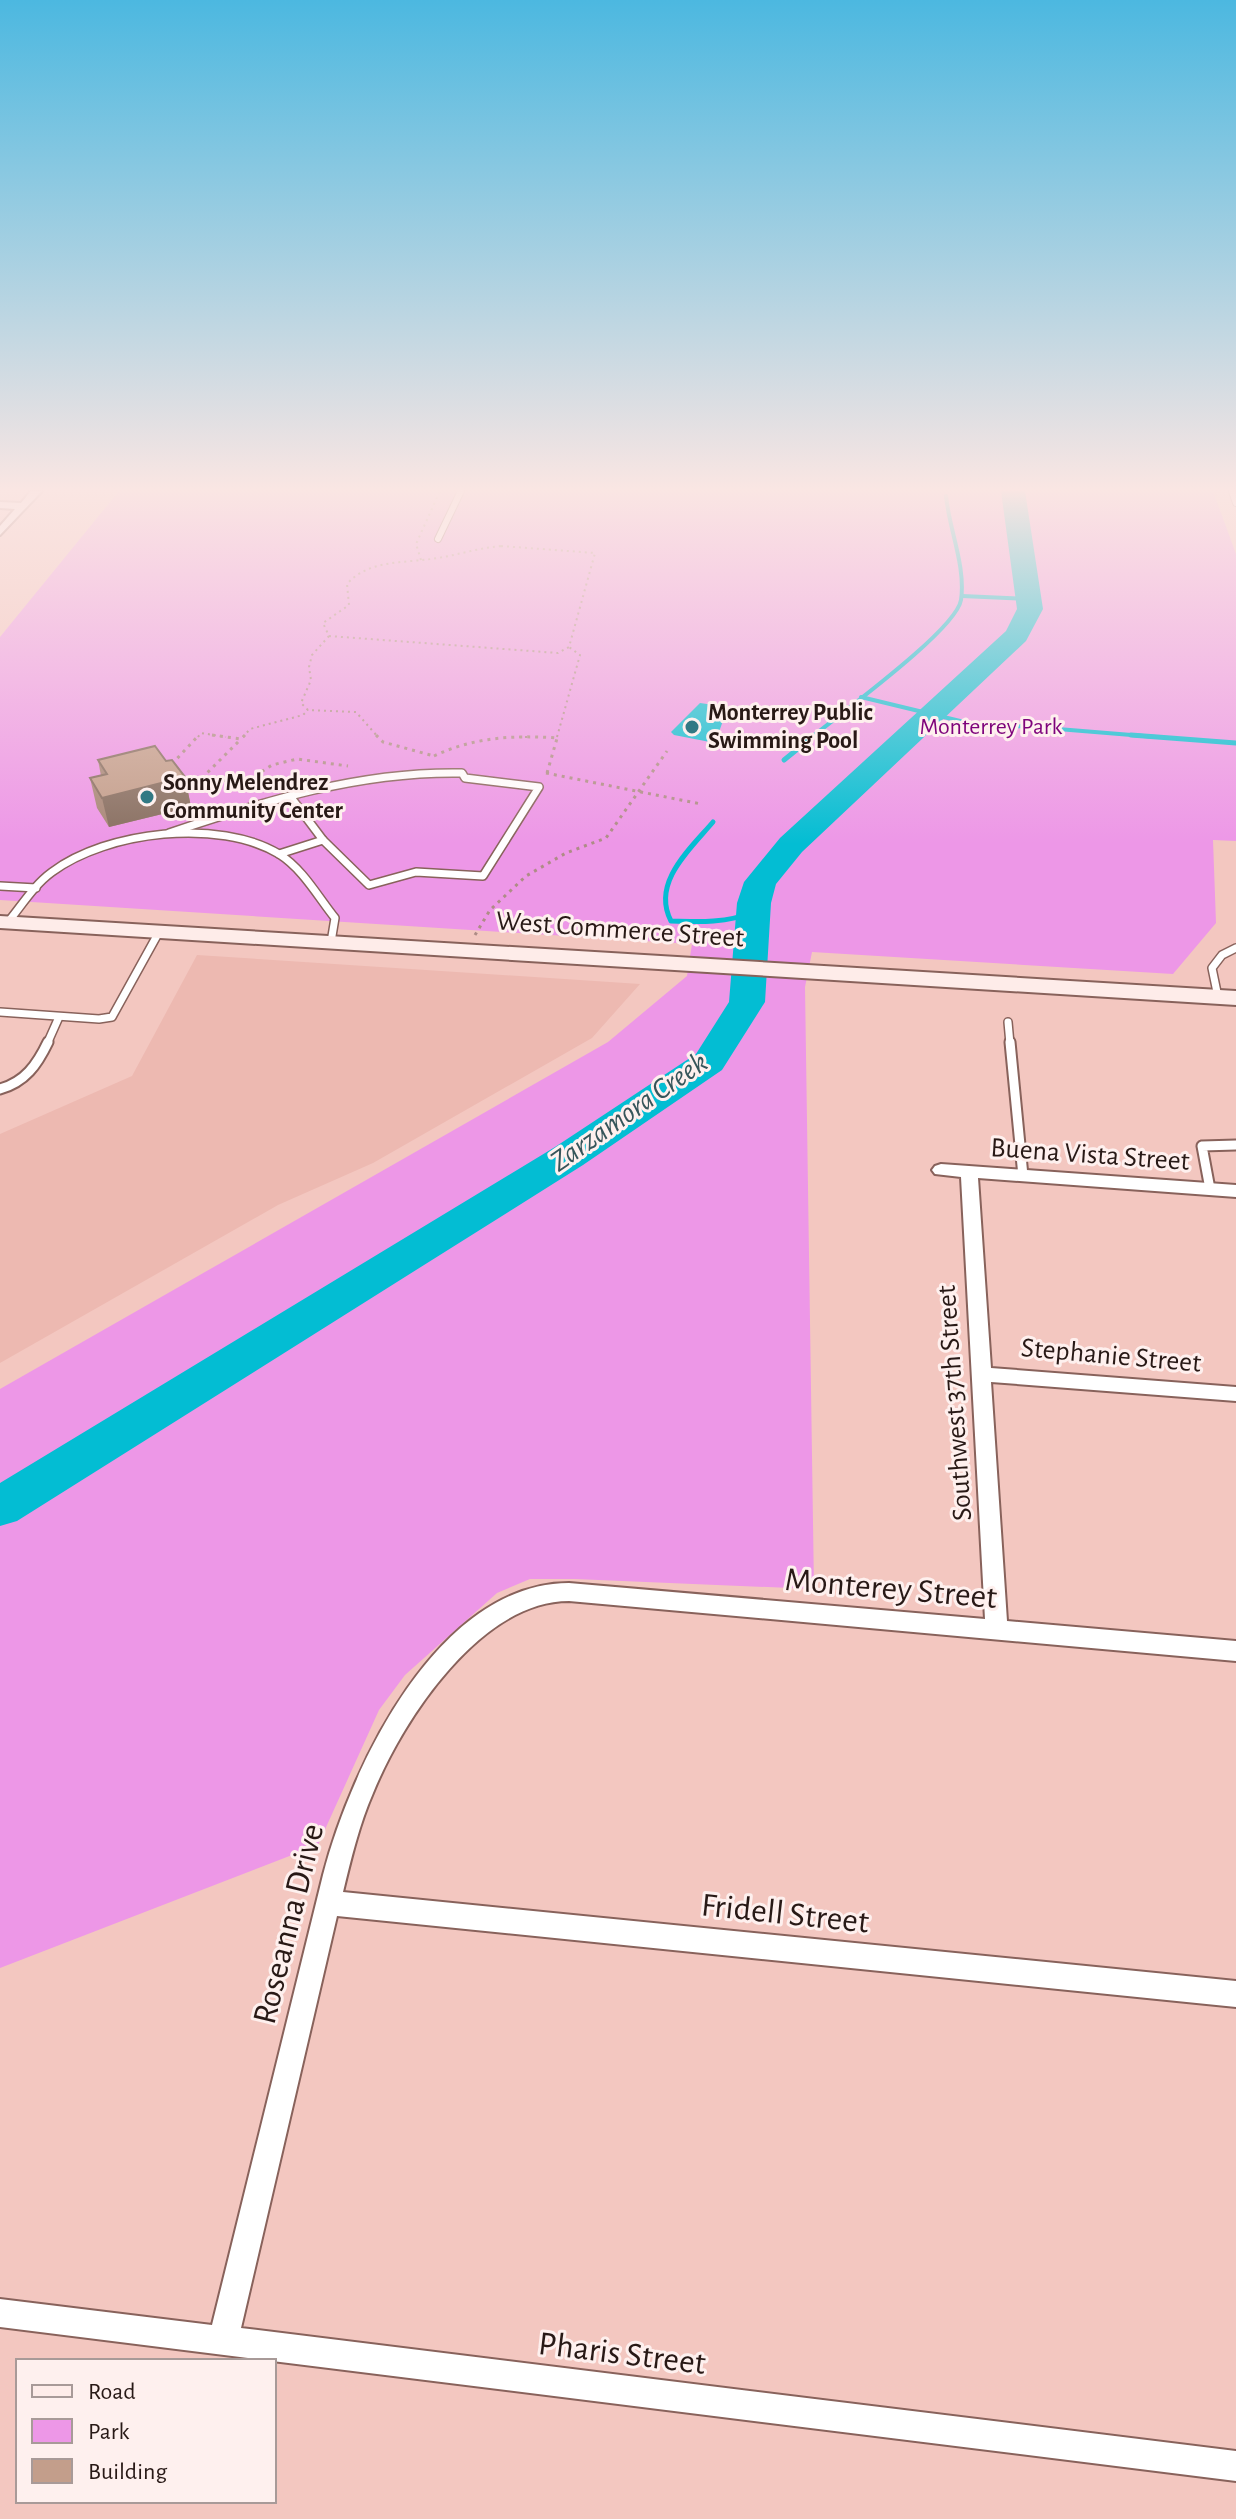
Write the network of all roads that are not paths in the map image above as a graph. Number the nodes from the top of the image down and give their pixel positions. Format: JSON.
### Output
{"nodes":[{"id":1,"x":290,"y":796,"type":"junction"},
{"id":2,"x":169,"y":833,"type":"junction"},
{"id":3,"x":323,"y":840,"type":"junction"},
{"id":4,"x":279,"y":854,"type":"junction"},
{"id":5,"x":0,"y":886,"type":"edge"},
{"id":6,"x":36,"y":888,"type":"junction"},
{"id":7,"x":4,"y":922,"type":"edge"},
{"id":8,"x":159,"y":932,"type":"junction"},
{"id":9,"x":331,"y":942,"type":"junction"},
{"id":10,"x":1236,"y":948,"type":"edge"},
{"id":11,"x":1227,"y":998,"type":"edge"},
{"id":12,"x":0,"y":1012,"type":"edge"},
{"id":13,"x":59,"y":1017,"type":"junction"},
{"id":14,"x":1008,"y":1022,"type":"dead end"},
{"id":15,"x":0,"y":1089,"type":"edge"},
{"id":16,"x":1236,"y":1145,"type":"edge"},
{"id":17,"x":941,"y":1170,"type":"dead end"},
{"id":18,"x":969,"y":1172,"type":"junction"},
{"id":19,"x":1023,"y":1176,"type":"junction"},
{"id":20,"x":1210,"y":1189,"type":"junction"},
{"id":21,"x":1236,"y":1191,"type":"edge"},
{"id":22,"x":981,"y":1374,"type":"junction"},
{"id":23,"x":1236,"y":1394,"type":"edge"},
{"id":24,"x":540,"y":1594,"type":"joint"},
{"id":25,"x":997,"y":1630,"type":"junction"},
{"id":26,"x":1236,"y":1651,"type":"edge"},
{"id":27,"x":328,"y":1903,"type":"junction"},
{"id":28,"x":1236,"y":1994,"type":"edge"},
{"id":29,"x":0,"y":2313,"type":"edge"},
{"id":30,"x":223,"y":2341,"type":"junction"},
{"id":31,"x":1236,"y":2466,"type":"edge"}],
"edges":[{"from":1,"to":2,"type":"lane"},
{"from":1,"to":3,"type":"lane"},
{"from":1,"to":3,"type":"lane"},
{"from":2,"to":4,"type":"lane"},
{"from":2,"to":6,"type":"lane"},
{"from":3,"to":4,"type":"lane"},
{"from":4,"to":9,"type":"lane"},
{"from":5,"to":6,"type":"lane"},
{"from":6,"to":7,"type":"lane"},
{"from":7,"to":8,"type":"main road","name":"West Commerce Street"},
{"from":8,"to":9,"type":"main road","name":"West Commerce Street"},
{"from":8,"to":13,"type":"lane"},
{"from":9,"to":11,"type":"main road","name":"West Commerce Street"},
{"from":10,"to":11,"type":"lane"},
{"from":12,"to":13,"type":"lane"},
{"from":13,"to":15,"type":"lane"},
{"from":14,"to":19,"type":"lane"},
{"from":16,"to":20,"type":"lane"},
{"from":17,"to":18,"type":"street","name":"Buena Vista Street"},
{"from":18,"to":19,"type":"street","name":"Buena Vista Street"},
{"from":18,"to":22,"type":"street","name":"Southwest 37th Street"},
{"from":19,"to":20,"type":"street","name":"Buena Vista Street"},
{"from":20,"to":21,"type":"street","name":"Buena Vista Street"},
{"from":22,"to":23,"type":"street","name":"Stephanie Street"},
{"from":22,"to":25,"type":"street","name":"Southwest 37th Street"},
{"from":24,"to":25,"type":"street","name":"Monterey Street"},
{"from":24,"to":27,"type":"street","name":"Roseanna Drive"},
{"from":25,"to":26,"type":"street","name":"Monterey Street"},
{"from":27,"to":28,"type":"street","name":"Fridell Street"},
{"from":27,"to":30,"type":"street","name":"Roseanna Drive"},
{"from":29,"to":30,"type":"street","name":"Pharis Street"},
{"from":30,"to":31,"type":"street","name":"Pharis Street"}]}
